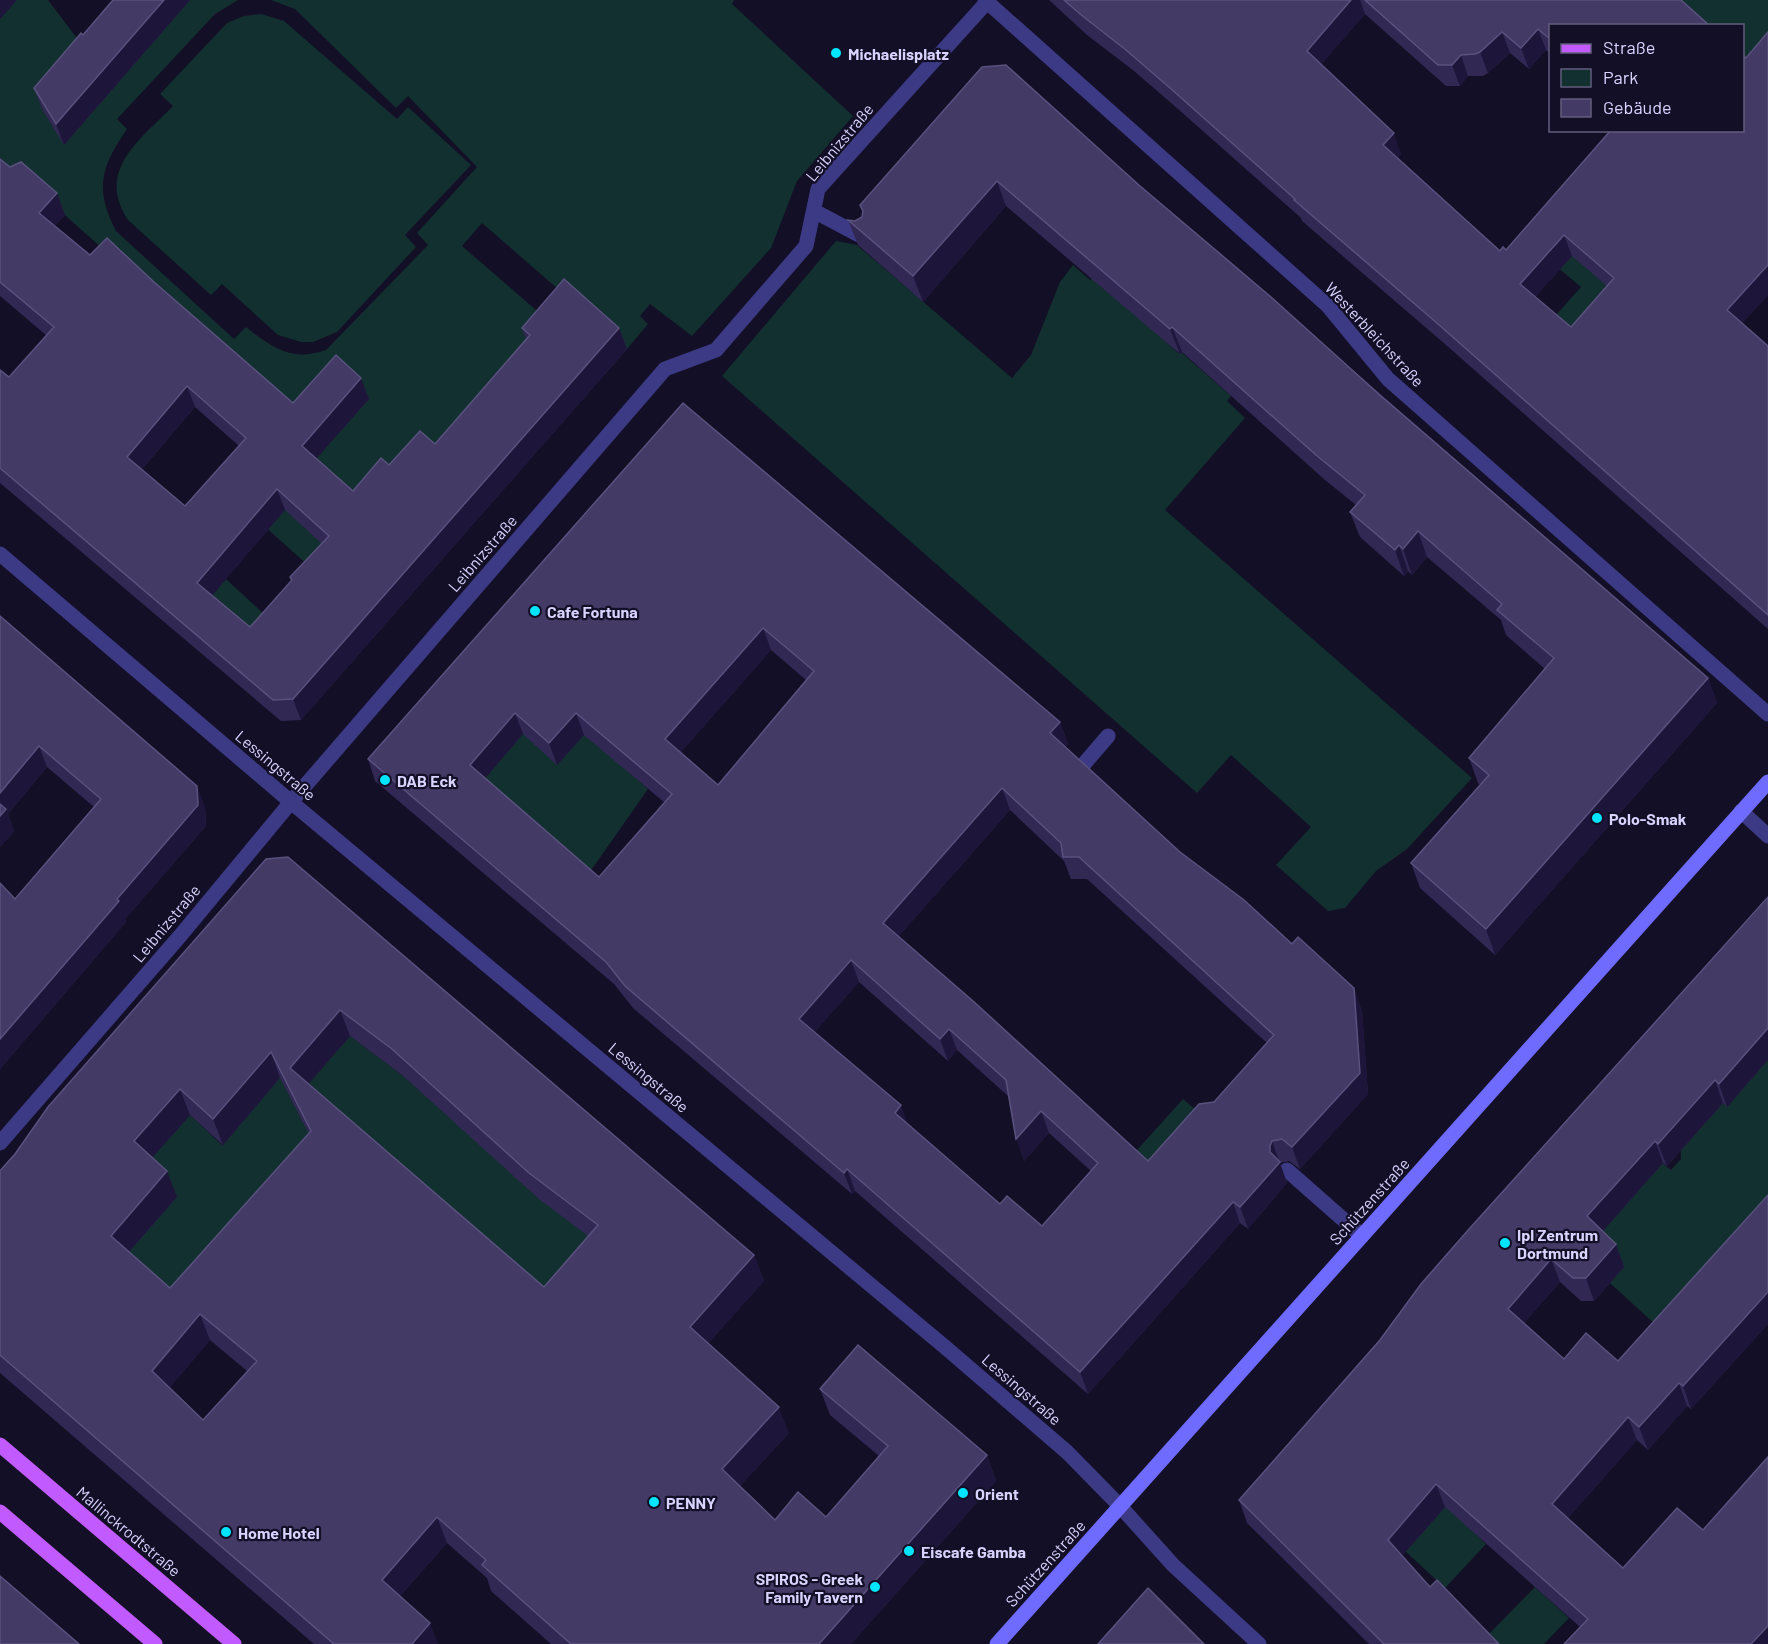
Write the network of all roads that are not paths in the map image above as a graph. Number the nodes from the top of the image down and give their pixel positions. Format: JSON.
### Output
{"nodes":[{"id":1,"x":986,"y":1,"type":"edge"},
{"id":2,"x":814,"y":211,"type":"junction"},
{"id":3,"x":863,"y":237,"type":"edge"},
{"id":4,"x":0,"y":554,"type":"edge"},
{"id":5,"x":1768,"y":714,"type":"edge"},
{"id":6,"x":1108,"y":736,"type":"dead end"},
{"id":7,"x":1084,"y":765,"type":"edge"},
{"id":8,"x":1768,"y":782,"type":"edge"},
{"id":9,"x":291,"y":802,"type":"junction"},
{"id":10,"x":1741,"y":811,"type":"junction"},
{"id":11,"x":1768,"y":836,"type":"edge"},
{"id":12,"x":0,"y":1143,"type":"edge"},
{"id":13,"x":1287,"y":1170,"type":"edge"},
{"id":14,"x":1362,"y":1236,"type":"junction"},
{"id":15,"x":0,"y":1445,"type":"edge"},
{"id":16,"x":1120,"y":1506,"type":"junction"},
{"id":17,"x":0,"y":1512,"type":"edge"},
{"id":18,"x":155,"y":1644,"type":"edge"},
{"id":19,"x":234,"y":1644,"type":"edge"},
{"id":20,"x":997,"y":1644,"type":"edge"},
{"id":21,"x":1258,"y":1644,"type":"edge"}],
"edges":[{"from":1,"to":2,"type":"street","name":"Leibnizstraße"},
{"from":1,"to":5,"type":"street","name":"Westerbleichstraße"},
{"from":2,"to":3,"type":"street"},
{"from":2,"to":9,"type":"street","name":"Leibnizstraße"},
{"from":4,"to":9,"type":"street","name":"Lessingstraße"},
{"from":6,"to":7,"type":"street"},
{"from":8,"to":10,"type":"street","name":"Schützenstraße"},
{"from":9,"to":12,"type":"street","name":"Leibnizstraße"},
{"from":9,"to":16,"type":"street","name":"Lessingstraße"},
{"from":10,"to":11,"type":"street"},
{"from":10,"to":14,"type":"street","name":"Schützenstraße"},
{"from":13,"to":14,"type":"street"},
{"from":14,"to":16,"type":"street","name":"Schützenstraße"},
{"from":15,"to":19,"type":"main road","name":"Mallinckrodtstraße"},
{"from":16,"to":20,"type":"street","name":"Schützenstraße"},
{"from":16,"to":21,"type":"street","name":"Lessingstraße"},
{"from":17,"to":18,"type":"main road"}]}
